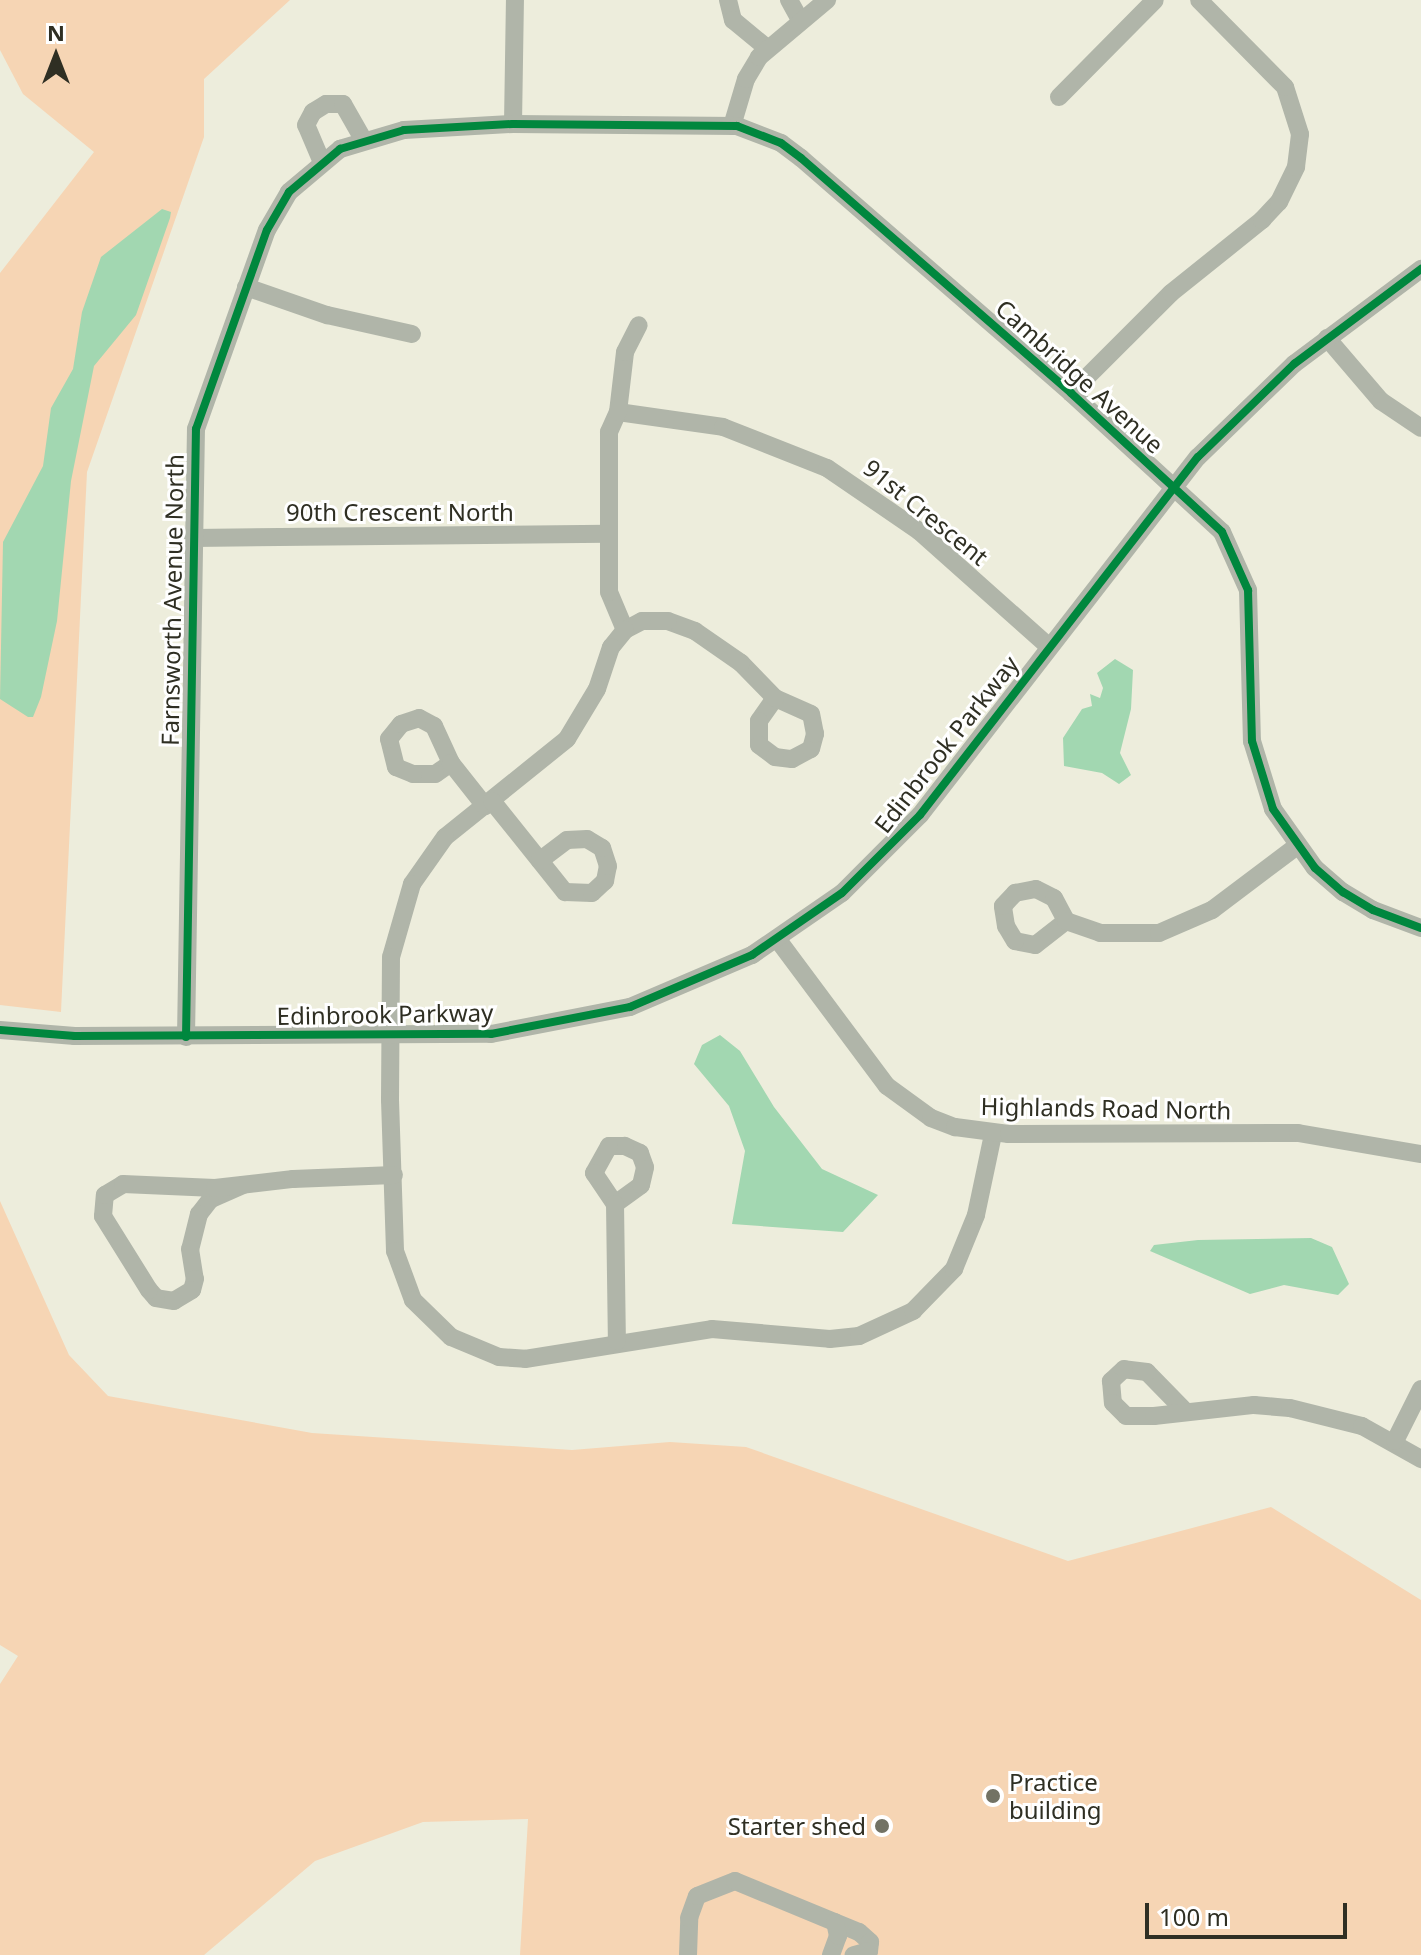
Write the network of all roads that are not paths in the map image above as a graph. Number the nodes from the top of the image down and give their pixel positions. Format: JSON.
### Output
{"nodes":[{"id":1,"x":515,"y":0,"type":"edge"},
{"id":2,"x":728,"y":0,"type":"edge"},
{"id":3,"x":789,"y":0,"type":"edge"},
{"id":4,"x":827,"y":0,"type":"edge"},
{"id":5,"x":1155,"y":0,"type":"edge"},
{"id":6,"x":1199,"y":0,"type":"edge"},
{"id":7,"x":800,"y":20,"type":"junction"},
{"id":8,"x":767,"y":48,"type":"junction"},
{"id":9,"x":1059,"y":97,"type":"dead end"},
{"id":10,"x":615,"y":123,"type":"joint"},
{"id":11,"x":513,"y":124,"type":"junction"},
{"id":12,"x":732,"y":126,"type":"junction"},
{"id":13,"x":363,"y":139,"type":"junction"},
{"id":14,"x":321,"y":160,"type":"junction"},
{"id":15,"x":1421,"y":269,"type":"edge"},
{"id":16,"x":246,"y":287,"type":"junction"},
{"id":17,"x":639,"y":325,"type":"dead end"},
{"id":18,"x":412,"y":334,"type":"dead end"},
{"id":19,"x":1327,"y":338,"type":"junction"},
{"id":20,"x":1071,"y":393,"type":"junction"},
{"id":21,"x":618,"y":412,"type":"junction"},
{"id":22,"x":1421,"y":428,"type":"edge"},
{"id":23,"x":1172,"y":485,"type":"junction"},
{"id":24,"x":607,"y":534,"type":"junction"},
{"id":25,"x":193,"y":538,"type":"junction"},
{"id":26,"x":625,"y":630,"type":"junction"},
{"id":27,"x":1048,"y":646,"type":"junction"},
{"id":28,"x":775,"y":698,"type":"dead end"},
{"id":29,"x":451,"y":763,"type":"dead end"},
{"id":30,"x":488,"y":803,"type":"junction"},
{"id":31,"x":1297,"y":846,"type":"junction"},
{"id":32,"x":540,"y":860,"type":"dead end"},
{"id":33,"x":1066,"y":921,"type":"dead end"},
{"id":34,"x":1421,"y":928,"type":"edge"},
{"id":35,"x":778,"y":940,"type":"junction"},
{"id":36,"x":0,"y":1030,"type":"edge"},
{"id":37,"x":186,"y":1037,"type":"junction"},
{"id":38,"x":391,"y":1037,"type":"junction"},
{"id":39,"x":993,"y":1134,"type":"junction"},
{"id":40,"x":1421,"y":1154,"type":"edge"},
{"id":41,"x":394,"y":1175,"type":"junction"},
{"id":42,"x":243,"y":1185,"type":"junction"},
{"id":43,"x":615,"y":1204,"type":"dead end"},
{"id":44,"x":617,"y":1341,"type":"junction"},
{"id":45,"x":1421,"y":1389,"type":"edge"},
{"id":46,"x":1186,"y":1412,"type":"dead end"},
{"id":47,"x":1395,"y":1441,"type":"junction"},
{"id":48,"x":1421,"y":1459,"type":"edge"},
{"id":49,"x":835,"y":1922,"type":"junction"},
{"id":50,"x":688,"y":1955,"type":"edge"},
{"id":51,"x":831,"y":1955,"type":"edge"},
{"id":52,"x":854,"y":1955,"type":"edge"}],
"edges":[{"from":1,"to":11,"type":"street"},
{"from":2,"to":8,"type":"street"},
{"from":3,"to":7,"type":"street"},
{"from":4,"to":7,"type":"street"},
{"from":5,"to":9,"type":"street"},
{"from":6,"to":20,"type":"street"},
{"from":7,"to":8,"type":"street"},
{"from":8,"to":12,"type":"street"},
{"from":10,"to":11,"type":"street","name":"Farnsworth Avenue North"},
{"from":10,"to":12,"type":"street","name":"Cambridge Avenue"},
{"from":11,"to":13,"type":"street","name":"Farnsworth Avenue North"},
{"from":12,"to":20,"type":"street","name":"Cambridge Avenue"},
{"from":13,"to":14,"type":"street","name":"Farnsworth Avenue North"},
{"from":13,"to":14,"type":"street"},
{"from":14,"to":16,"type":"street","name":"Farnsworth Avenue North"},
{"from":15,"to":19,"type":"street","name":"Edinbrook Parkway"},
{"from":16,"to":18,"type":"street"},
{"from":16,"to":25,"type":"street","name":"Farnsworth Avenue North"},
{"from":17,"to":21,"type":"street"},
{"from":19,"to":22,"type":"street"},
{"from":19,"to":23,"type":"street","name":"Edinbrook Parkway"},
{"from":20,"to":23,"type":"street","name":"Cambridge Avenue"},
{"from":21,"to":24,"type":"street"},
{"from":21,"to":27,"type":"street","name":"91st Crescent"},
{"from":23,"to":27,"type":"street","name":"Edinbrook Parkway"},
{"from":23,"to":31,"type":"street","name":"Cambridge Avenue"},
{"from":24,"to":25,"type":"street","name":"90th Crescent North"},
{"from":24,"to":26,"type":"street"},
{"from":25,"to":37,"type":"street","name":"Farnsworth Avenue North"},
{"from":26,"to":28,"type":"street"},
{"from":26,"to":30,"type":"street"},
{"from":27,"to":35,"type":"street","name":"Edinbrook Parkway"},
{"from":29,"to":30,"type":"street"},
{"from":30,"to":32,"type":"street"},
{"from":30,"to":38,"type":"street"},
{"from":31,"to":33,"type":"street"},
{"from":31,"to":34,"type":"street","name":"Cambridge Avenue"},
{"from":35,"to":38,"type":"street","name":"Edinbrook Parkway"},
{"from":35,"to":39,"type":"street","name":"Highlands Road North"},
{"from":36,"to":37,"type":"street","name":"Edinbrook Parkway"},
{"from":37,"to":38,"type":"street","name":"Edinbrook Parkway"},
{"from":38,"to":41,"type":"street"},
{"from":39,"to":40,"type":"street","name":"Highlands Road North"},
{"from":39,"to":44,"type":"street"},
{"from":41,"to":42,"type":"street"},
{"from":41,"to":44,"type":"street"},
{"from":42,"to":42,"type":"street"},
{"from":43,"to":44,"type":"street"},
{"from":45,"to":47,"type":"street"},
{"from":46,"to":47,"type":"street"},
{"from":47,"to":48,"type":"street"},
{"from":49,"to":50,"type":"street"},
{"from":49,"to":51,"type":"street"},
{"from":49,"to":52,"type":"street"}]}
